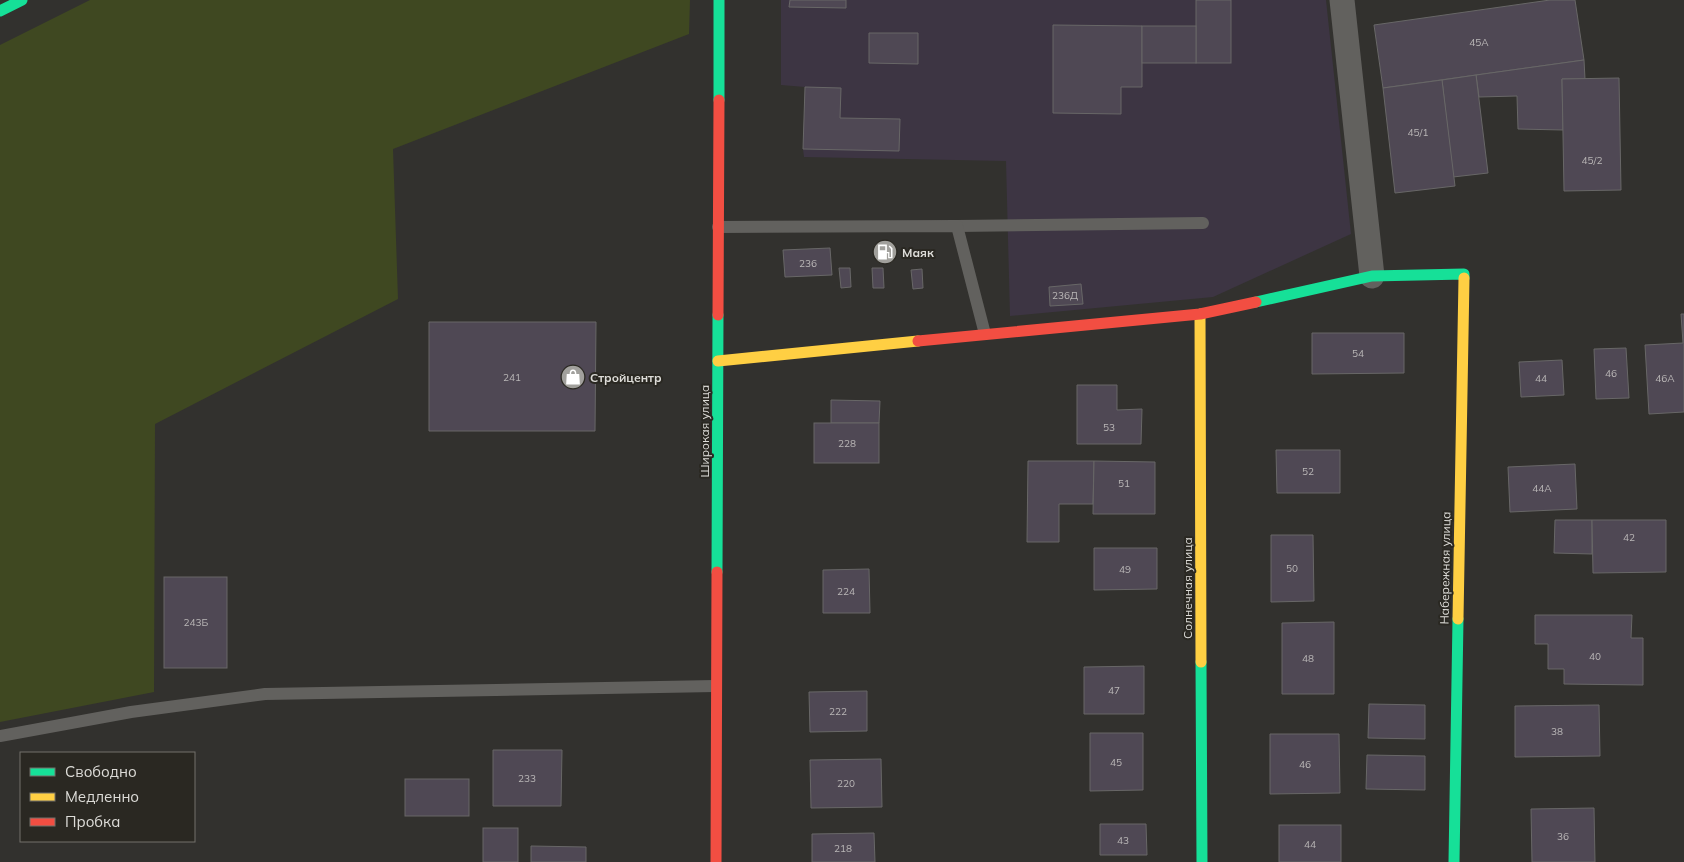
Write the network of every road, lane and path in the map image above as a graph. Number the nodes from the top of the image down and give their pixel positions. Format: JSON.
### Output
{"nodes":[{"id":1,"x":22,"y":0,"type":"edge"},
{"id":2,"x":719,"y":0,"type":"edge"},
{"id":3,"x":1342,"y":0,"type":"edge"},
{"id":4,"x":0,"y":11,"type":"edge"},
{"id":5,"x":1203,"y":222,"type":"dead end"},
{"id":6,"x":957,"y":226,"type":"junction"},
{"id":7,"x":718,"y":227,"type":"junction"},
{"id":8,"x":1372,"y":276,"type":"junction"},
{"id":9,"x":1200,"y":314,"type":"junction"},
{"id":10,"x":986,"y":334,"type":"junction"},
{"id":11,"x":718,"y":360,"type":"junction"},
{"id":12,"x":715,"y":686,"type":"junction"},
{"id":13,"x":0,"y":736,"type":"edge"},
{"id":14,"x":716,"y":862,"type":"edge"},
{"id":15,"x":1202,"y":862,"type":"edge"},
{"id":16,"x":1454,"y":862,"type":"edge"}],
"edges":[{"from":1,"to":4,"type":"street"},
{"from":2,"to":7,"type":"street","name":"Широкая улица"},
{"from":3,"to":8,"type":"street"},
{"from":5,"to":6,"type":"lane"},
{"from":6,"to":7,"type":"lane"},
{"from":6,"to":10,"type":"lane"},
{"from":7,"to":11,"type":"street","name":"Широкая улица"},
{"from":8,"to":9,"type":"street"},
{"from":8,"to":16,"type":"street","name":"Набережная улица"},
{"from":9,"to":10,"type":"street"},
{"from":9,"to":15,"type":"street","name":"Солнечная улица"},
{"from":10,"to":11,"type":"street"},
{"from":11,"to":12,"type":"street","name":"Широкая улица"},
{"from":12,"to":13,"type":"lane"},
{"from":12,"to":14,"type":"street","name":"Широкая улица"}]}
